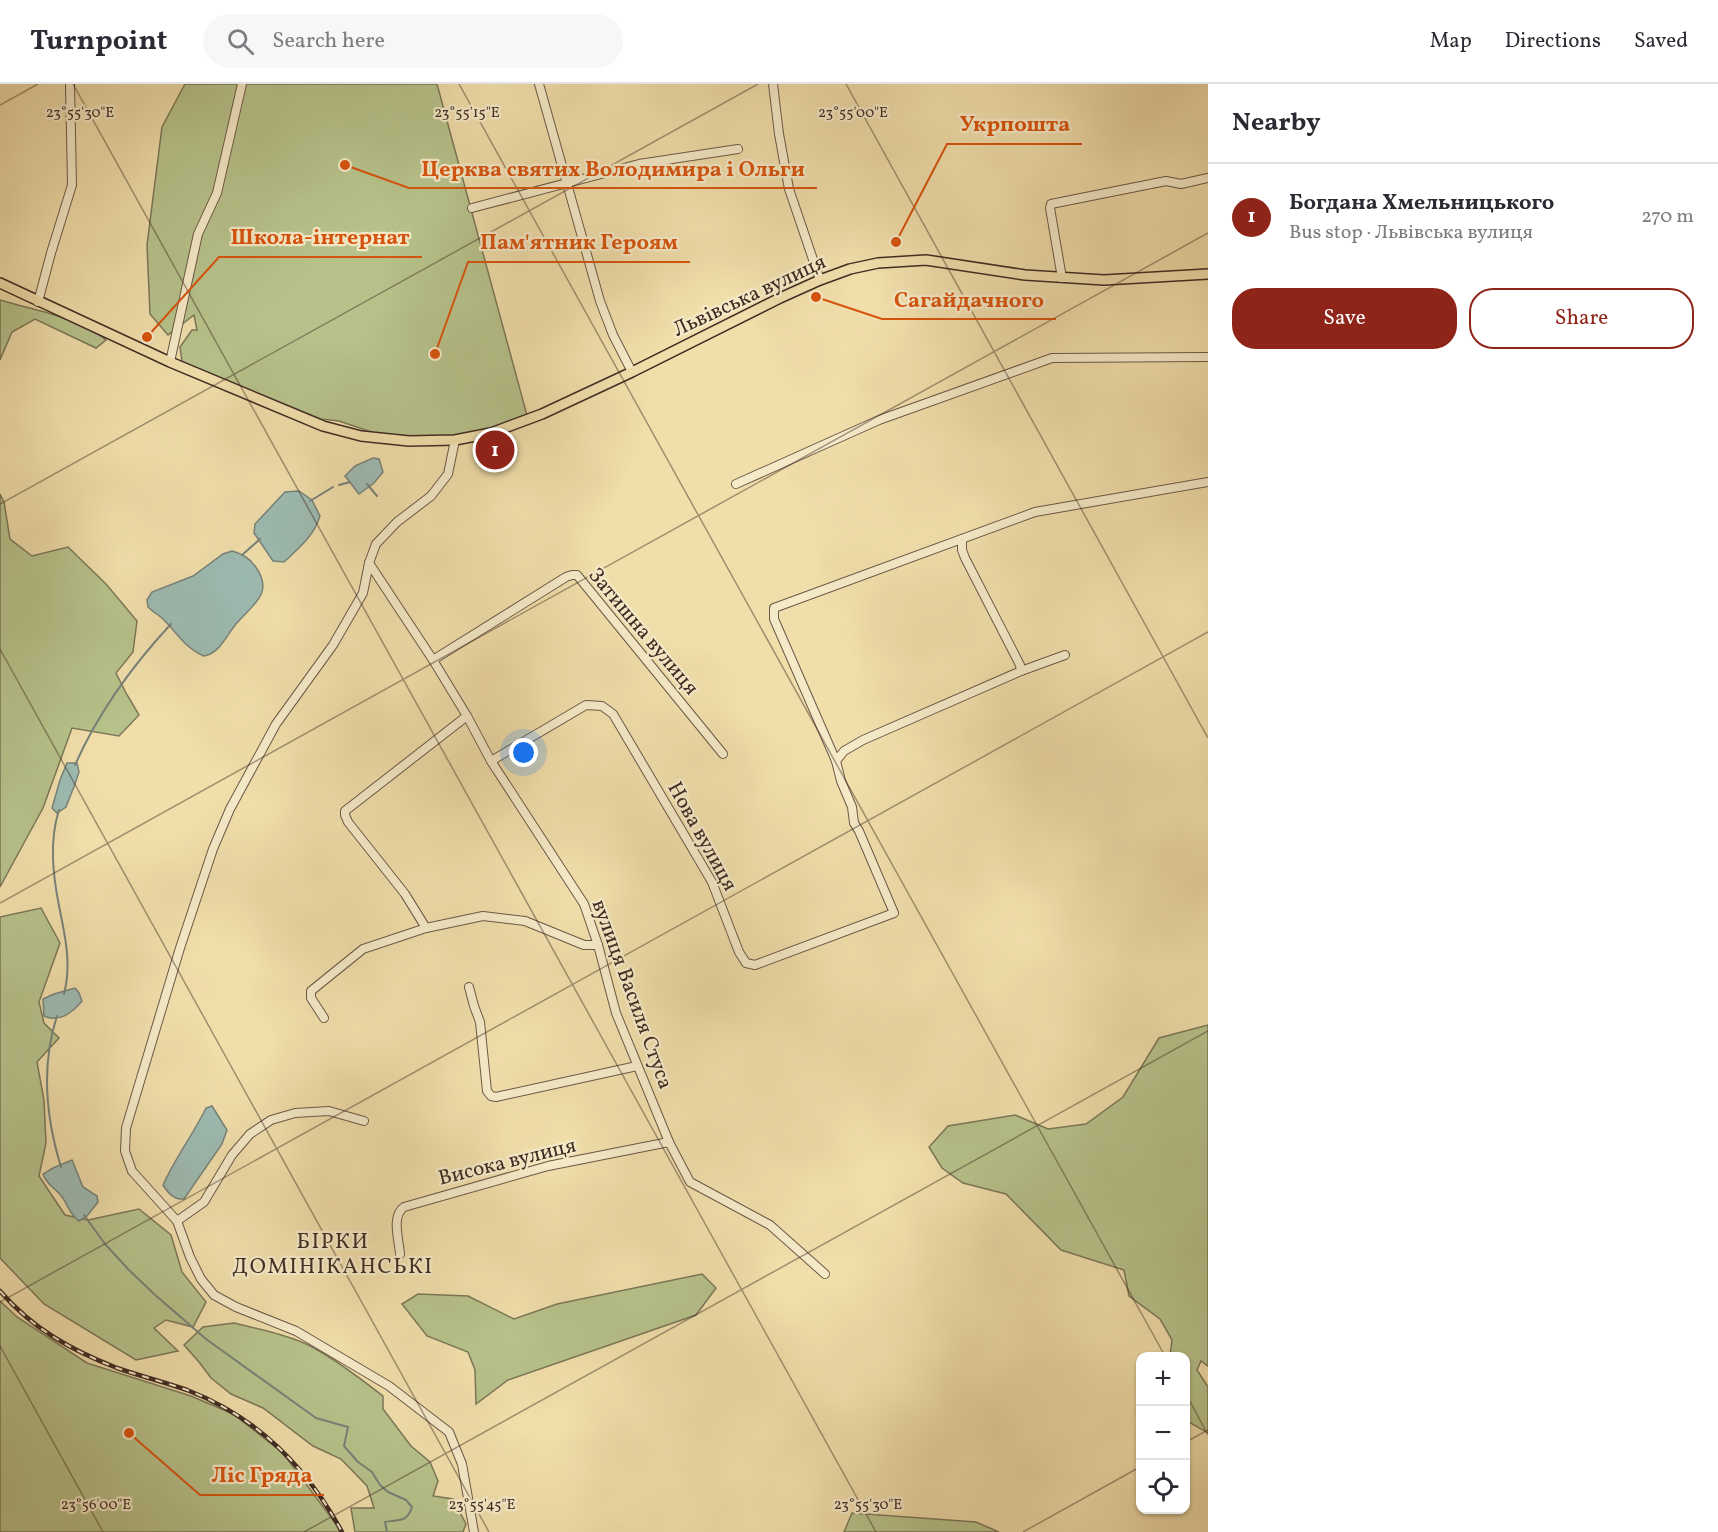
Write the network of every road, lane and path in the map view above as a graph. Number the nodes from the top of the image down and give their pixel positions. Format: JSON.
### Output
{"nodes":[{"id":1,"x":70,"y":84,"type":"edge"},
{"id":2,"x":242,"y":84,"type":"edge"},
{"id":3,"x":539,"y":84,"type":"edge"},
{"id":4,"x":773,"y":84,"type":"edge"},
{"id":5,"x":738,"y":149,"type":"dead end"},
{"id":6,"x":1208,"y":178,"type":"edge"},
{"id":7,"x":567,"y":183,"type":"junction"},
{"id":8,"x":472,"y":208,"type":"dead end"},
{"id":9,"x":1208,"y":274,"type":"edge"},
{"id":10,"x":1062,"y":278,"type":"junction"},
{"id":11,"x":820,"y":280,"type":"junction"},
{"id":12,"x":0,"y":283,"type":"edge"},
{"id":13,"x":38,"y":302,"type":"junction"},
{"id":14,"x":1208,"y":357,"type":"edge"},
{"id":15,"x":170,"y":362,"type":"junction"},
{"id":16,"x":632,"y":372,"type":"junction"},
{"id":17,"x":456,"y":440,"type":"junction"},
{"id":18,"x":1208,"y":482,"type":"edge"},
{"id":19,"x":736,"y":484,"type":"dead end"},
{"id":20,"x":962,"y":539,"type":"junction"},
{"id":21,"x":369,"y":563,"type":"junction"},
{"id":22,"x":1065,"y":656,"type":"dead end"},
{"id":23,"x":434,"y":660,"type":"junction"},
{"id":24,"x":1021,"y":671,"type":"junction"},
{"id":25,"x":467,"y":716,"type":"junction"},
{"id":26,"x":723,"y":754,"type":"dead end"},
{"id":27,"x":491,"y":761,"type":"junction"},
{"id":28,"x":836,"y":761,"type":"junction"},
{"id":29,"x":426,"y":928,"type":"junction"},
{"id":30,"x":598,"y":945,"type":"junction"},
{"id":31,"x":469,"y":987,"type":"dead end"},
{"id":32,"x":324,"y":1018,"type":"dead end"},
{"id":33,"x":637,"y":1066,"type":"junction"},
{"id":34,"x":364,"y":1121,"type":"dead end"},
{"id":35,"x":669,"y":1142,"type":"junction"},
{"id":36,"x":177,"y":1221,"type":"junction"},
{"id":37,"x":400,"y":1254,"type":"dead end"},
{"id":38,"x":825,"y":1274,"type":"dead end"},
{"id":39,"x":474,"y":1532,"type":"edge"}],
"edges":[{"from":1,"to":13,"type":"street"},
{"from":2,"to":15,"type":"street"},
{"from":3,"to":7,"type":"street"},
{"from":4,"to":11,"type":"street"},
{"from":5,"to":7,"type":"street"},
{"from":6,"to":10,"type":"street"},
{"from":7,"to":8,"type":"street"},
{"from":7,"to":16,"type":"street"},
{"from":9,"to":10,"type":"main road","name":"Львівська вулиця"},
{"from":10,"to":11,"type":"main road","name":"Львівська вулиця"},
{"from":11,"to":16,"type":"main road","name":"Львівська вулиця"},
{"from":12,"to":13,"type":"main road","name":"Львівська вулиця"},
{"from":13,"to":15,"type":"main road","name":"Львівська вулиця"},
{"from":14,"to":19,"type":"street"},
{"from":15,"to":17,"type":"main road","name":"Львівська вулиця"},
{"from":16,"to":17,"type":"main road","name":"Львівська вулиця"},
{"from":17,"to":21,"type":"street"},
{"from":18,"to":20,"type":"street"},
{"from":20,"to":24,"type":"street"},
{"from":20,"to":28,"type":"street"},
{"from":21,"to":23,"type":"street","name":"вулиця Василя Стуса"},
{"from":21,"to":36,"type":"street"},
{"from":22,"to":24,"type":"street"},
{"from":23,"to":25,"type":"street","name":"вулиця Василя Стуса"},
{"from":23,"to":26,"type":"street","name":"Затишна вулиця"},
{"from":24,"to":28,"type":"street"},
{"from":25,"to":27,"type":"street","name":"вулиця Василя Стуса"},
{"from":25,"to":29,"type":"street"},
{"from":27,"to":28,"type":"street","name":"Нова вулиця"},
{"from":27,"to":30,"type":"street","name":"вулиця Василя Стуса"},
{"from":29,"to":30,"type":"street"},
{"from":29,"to":32,"type":"street"},
{"from":30,"to":33,"type":"street","name":"вулиця Василя Стуса"},
{"from":31,"to":33,"type":"street"},
{"from":33,"to":35,"type":"street","name":"вулиця Василя Стуса"},
{"from":34,"to":36,"type":"street"},
{"from":35,"to":37,"type":"street","name":"Висока вулиця"},
{"from":35,"to":38,"type":"street","name":"вулиця Василя Стуса"},
{"from":36,"to":39,"type":"street"}]}
